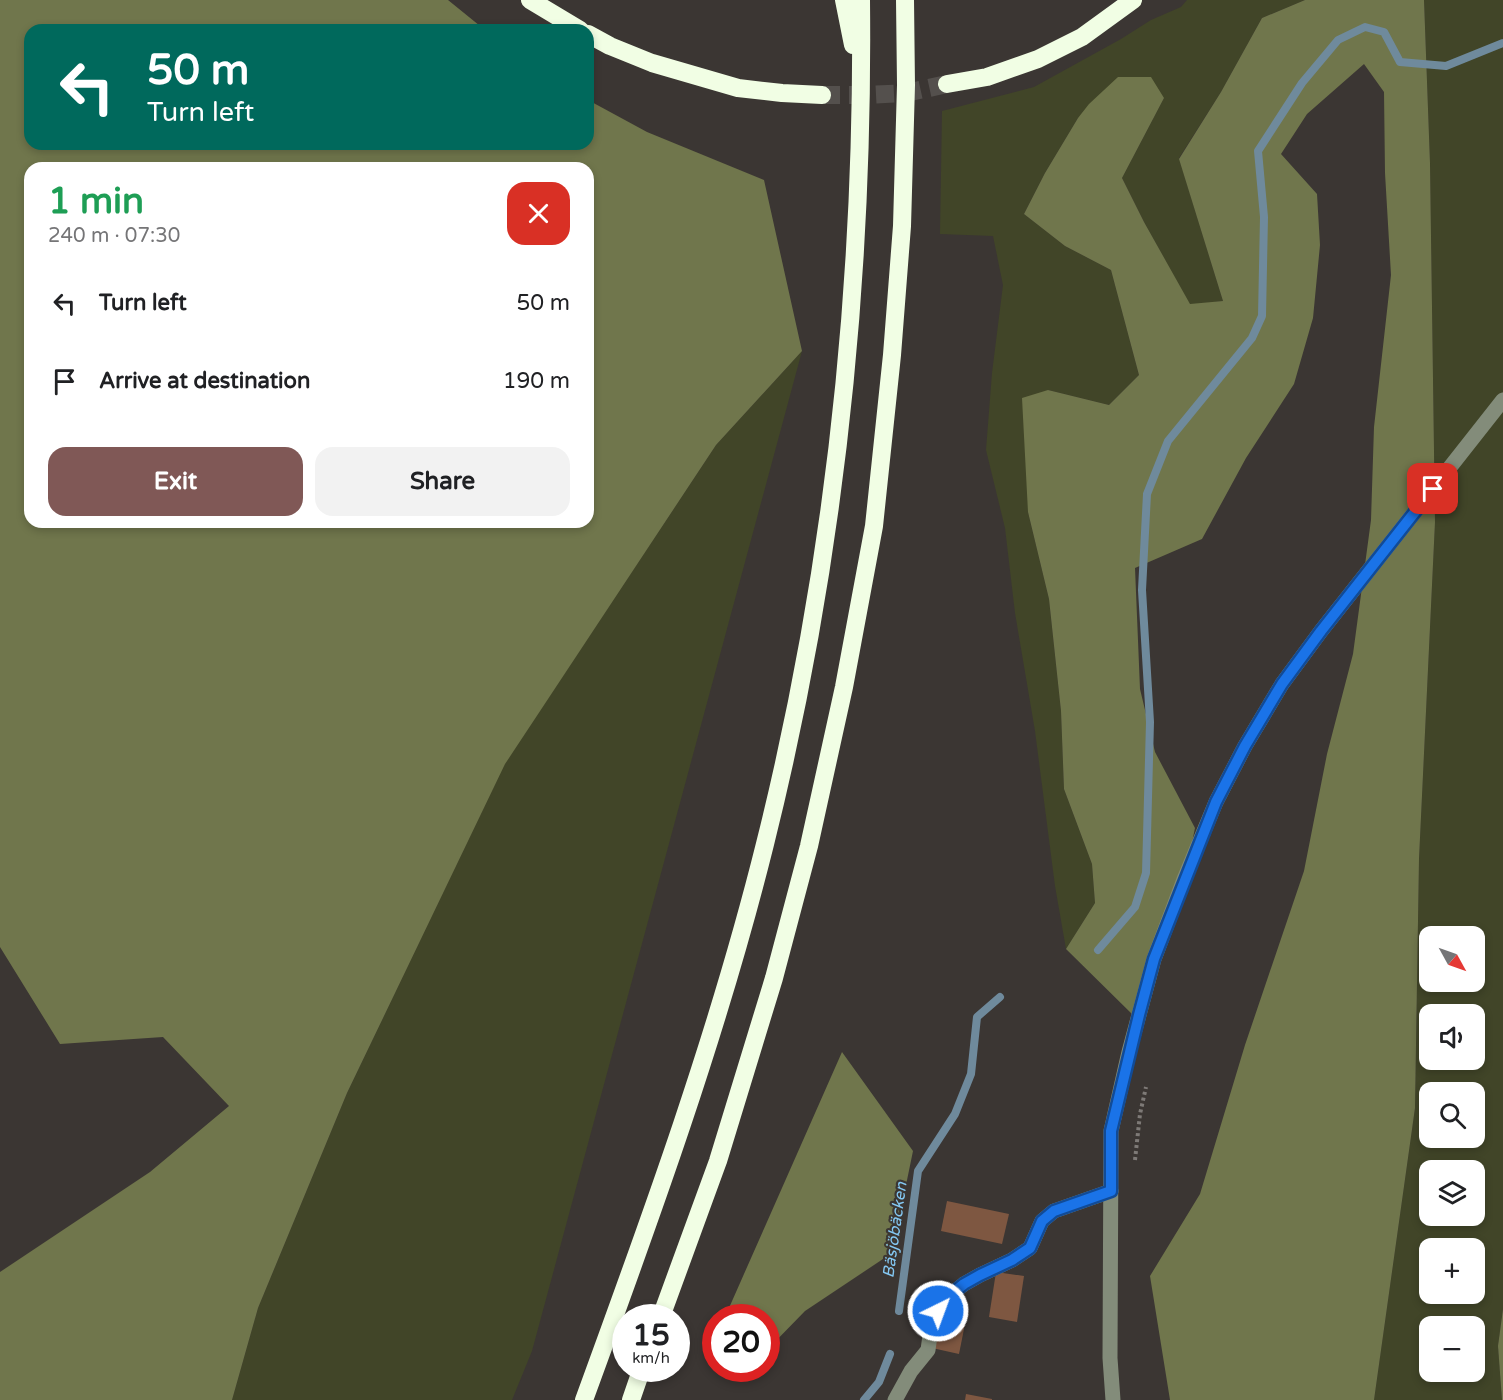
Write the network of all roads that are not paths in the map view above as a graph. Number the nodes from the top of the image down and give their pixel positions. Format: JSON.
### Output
{"nodes":[{"id":1,"x":530,"y":0,"type":"edge"},
{"id":2,"x":844,"y":0,"type":"edge"},
{"id":3,"x":861,"y":0,"type":"edge"},
{"id":4,"x":905,"y":0,"type":"edge"},
{"id":5,"x":1133,"y":0,"type":"edge"},
{"id":6,"x":570,"y":24,"type":"edge"},
{"id":7,"x":594,"y":37,"type":"edge"},
{"id":8,"x":947,"y":84,"type":"tunnel mouth"},
{"id":9,"x":862,"y":90,"type":"junction"},
{"id":10,"x":822,"y":95,"type":"tunnel mouth"},
{"id":11,"x":1503,"y":400,"type":"edge"},
{"id":12,"x":1111,"y":1191,"type":"junction"},
{"id":13,"x":666,"y":1304,"type":"edge"},
{"id":14,"x":637,"y":1382,"type":"edge"},
{"id":15,"x":584,"y":1400,"type":"edge"},
{"id":16,"x":631,"y":1400,"type":"edge"},
{"id":17,"x":895,"y":1400,"type":"edge"},
{"id":18,"x":1113,"y":1400,"type":"edge"}],
"edges":[{"from":1,"to":6,"type":"highway"},
{"from":2,"to":9,"type":"highway"},
{"from":3,"to":9,"type":"highway"},
{"from":4,"to":13,"type":"highway"},
{"from":5,"to":8,"type":"highway"},
{"from":7,"to":10,"type":"highway"},
{"from":9,"to":15,"type":"highway"},
{"from":11,"to":12,"type":"street"},
{"from":12,"to":17,"type":"street"},
{"from":12,"to":18,"type":"street"},
{"from":14,"to":16,"type":"highway"}]}
